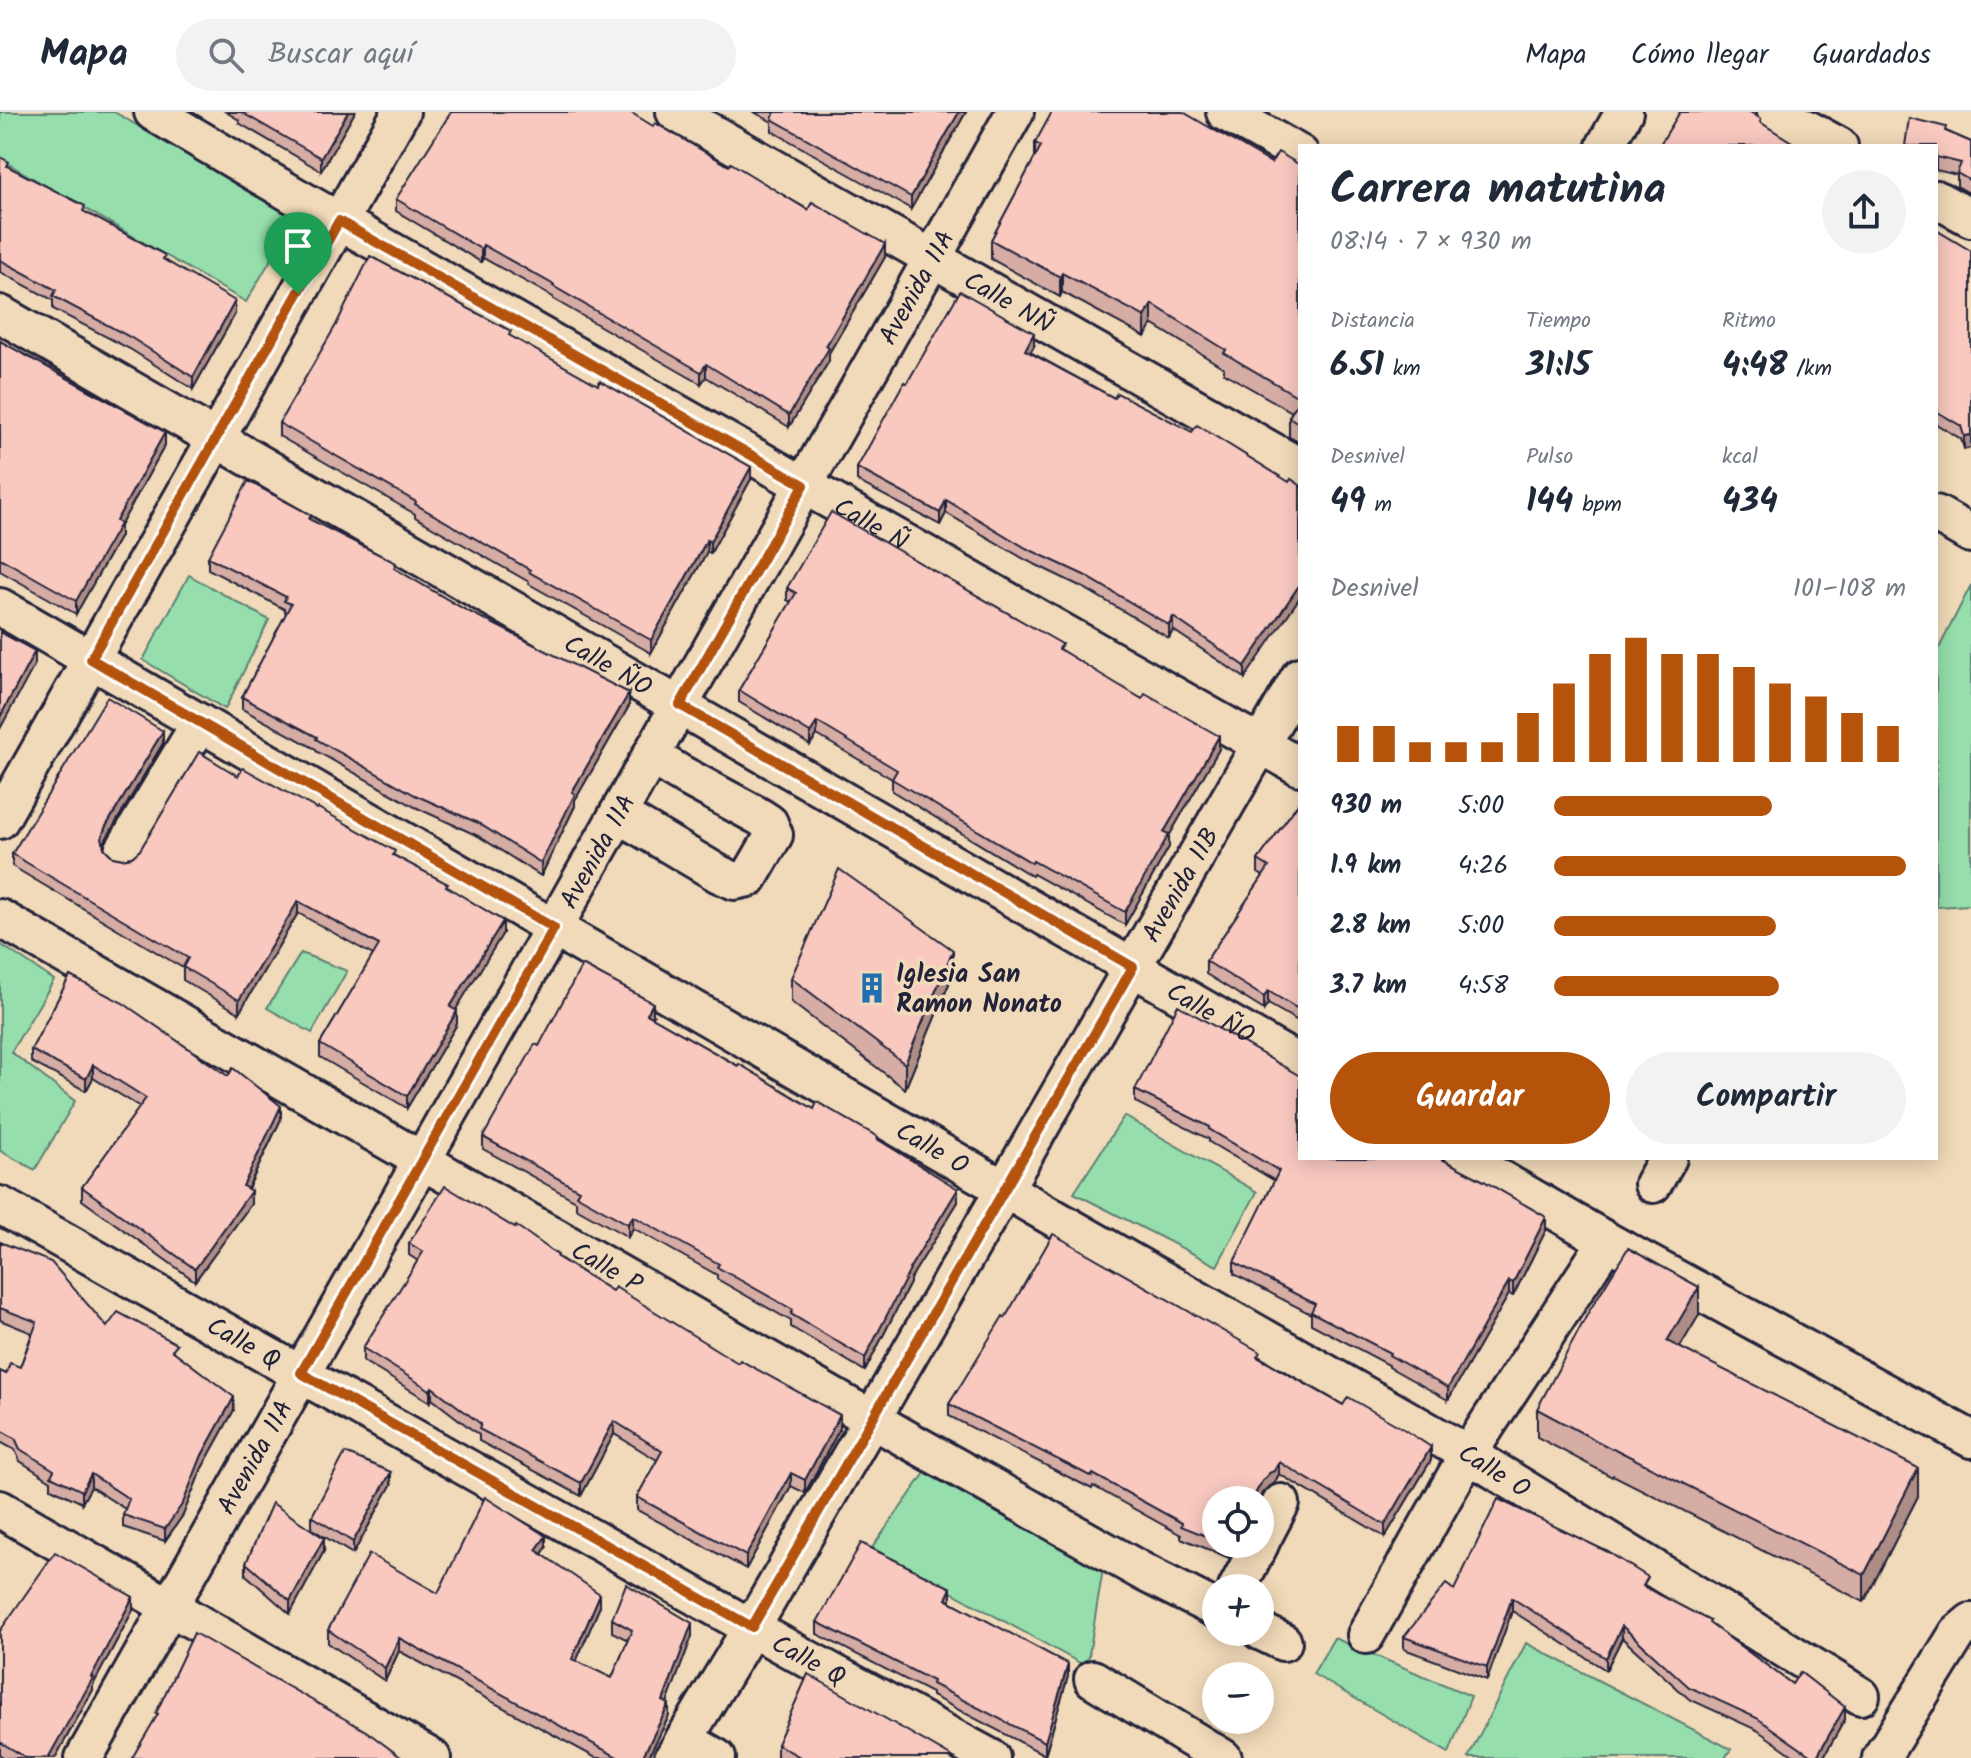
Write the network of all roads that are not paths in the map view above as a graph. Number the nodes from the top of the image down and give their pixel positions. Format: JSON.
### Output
{"nodes":[{"id":1,"x":153,"y":112,"type":"edge"},
{"id":2,"x":401,"y":112,"type":"edge"},
{"id":3,"x":675,"y":112,"type":"edge"},
{"id":4,"x":1015,"y":112,"type":"edge"},
{"id":5,"x":1225,"y":112,"type":"edge"},
{"id":6,"x":1624,"y":112,"type":"edge"},
{"id":7,"x":1776,"y":112,"type":"edge"},
{"id":8,"x":1606,"y":144,"type":"edge"},
{"id":9,"x":1835,"y":144,"type":"edge"},
{"id":10,"x":1298,"y":153,"type":"edge"},
{"id":11,"x":1938,"y":200,"type":"edge"},
{"id":12,"x":1971,"y":218,"type":"edge"},
{"id":13,"x":339,"y":221,"type":"junction"},
{"id":14,"x":932,"y":258,"type":"junction"},
{"id":15,"x":0,"y":314,"type":"edge"},
{"id":16,"x":216,"y":438,"type":"junction"},
{"id":17,"x":1298,"y":466,"type":"edge"},
{"id":18,"x":804,"y":485,"type":"junction"},
{"id":19,"x":1938,"y":515,"type":"edge"},
{"id":20,"x":1971,"y":534,"type":"edge"},
{"id":21,"x":0,"y":607,"type":"edge"},
{"id":22,"x":91,"y":659,"type":"junction"},
{"id":23,"x":1298,"y":679,"type":"edge"},
{"id":24,"x":680,"y":705,"type":"junction"},
{"id":25,"x":200,"y":723,"type":"junction"},
{"id":26,"x":1260,"y":745,"type":"junction"},
{"id":27,"x":651,"y":756,"type":"junction"},
{"id":28,"x":1298,"y":766,"type":"edge"},
{"id":29,"x":618,"y":814,"type":"junction"},
{"id":30,"x":0,"y":820,"type":"edge"},
{"id":31,"x":123,"y":851,"type":"dead end"},
{"id":32,"x":0,"y":918,"type":"edge"},
{"id":33,"x":554,"y":928,"type":"junction"},
{"id":34,"x":1133,"y":967,"type":"junction"},
{"id":35,"x":1298,"y":1063,"type":"edge"},
{"id":36,"x":422,"y":1160,"type":"junction"},
{"id":37,"x":1467,"y":1160,"type":"edge"},
{"id":38,"x":1004,"y":1189,"type":"junction"},
{"id":39,"x":0,"y":1205,"type":"edge"},
{"id":40,"x":1607,"y":1241,"type":"junction"},
{"id":41,"x":301,"y":1373,"type":"junction"},
{"id":42,"x":872,"y":1419,"type":"junction"},
{"id":43,"x":1971,"y":1439,"type":"edge"},
{"id":44,"x":1468,"y":1454,"type":"junction"},
{"id":45,"x":1281,"y":1503,"type":"dead end"},
{"id":46,"x":0,"y":1509,"type":"edge"},
{"id":47,"x":1274,"y":1517,"type":"edge"},
{"id":48,"x":1202,"y":1602,"type":"edge"},
{"id":49,"x":169,"y":1606,"type":"junction"},
{"id":50,"x":1971,"y":1622,"type":"edge"},
{"id":51,"x":752,"y":1627,"type":"junction"},
{"id":52,"x":1366,"y":1635,"type":"dead end"},
{"id":53,"x":1093,"y":1679,"type":"dead end"},
{"id":54,"x":1861,"y":1696,"type":"dead end"},
{"id":55,"x":678,"y":1748,"type":"edge"},
{"id":56,"x":84,"y":1758,"type":"edge"},
{"id":57,"x":432,"y":1758,"type":"edge"},
{"id":58,"x":717,"y":1758,"type":"edge"},
{"id":59,"x":991,"y":1758,"type":"edge"},
{"id":60,"x":1223,"y":1758,"type":"edge"},
{"id":61,"x":1881,"y":1758,"type":"edge"}],
"edges":[{"from":1,"to":13,"type":"street","name":"Calle Ñ"},
{"from":2,"to":13,"type":"street"},
{"from":3,"to":14,"type":"street","name":"Calle NÑ"},
{"from":4,"to":14,"type":"street","name":"Avenida 11A"},
{"from":5,"to":10,"type":"street"},
{"from":6,"to":8,"type":"street"},
{"from":7,"to":9,"type":"street"},
{"from":11,"to":12,"type":"street"},
{"from":13,"to":16,"type":"street"},
{"from":13,"to":18,"type":"street","name":"Calle Ñ"},
{"from":14,"to":17,"type":"street","name":"Calle NÑ"},
{"from":14,"to":18,"type":"street","name":"Avenida 11A"},
{"from":15,"to":16,"type":"street","name":"Calle ÑO"},
{"from":16,"to":22,"type":"street"},
{"from":16,"to":24,"type":"street","name":"Calle ÑO"},
{"from":18,"to":24,"type":"street","name":"Avenida 11A"},
{"from":18,"to":26,"type":"street","name":"Calle Ñ"},
{"from":19,"to":20,"type":"street"},
{"from":21,"to":22,"type":"street","name":"Calle O"},
{"from":22,"to":25,"type":"street","name":"Calle O"},
{"from":22,"to":30,"type":"street"},
{"from":23,"to":26,"type":"street","name":"Avenida 11B"},
{"from":24,"to":27,"type":"street","name":"Avenida 11A"},
{"from":24,"to":34,"type":"street","name":"Calle ÑO"},
{"from":25,"to":31,"type":"street"},
{"from":25,"to":33,"type":"street","name":"Calle O"},
{"from":26,"to":28,"type":"street","name":"Calle Ñ"},
{"from":26,"to":34,"type":"street","name":"Avenida 11B"},
{"from":27,"to":29,"type":"street","name":"Avenida 11A"},
{"from":27,"to":29,"type":"street"},
{"from":29,"to":33,"type":"street","name":"Avenida 11A"},
{"from":32,"to":36,"type":"street","name":"Calle P"},
{"from":33,"to":36,"type":"street","name":"Avenida 11A"},
{"from":33,"to":38,"type":"street","name":"Calle O"},
{"from":34,"to":35,"type":"street","name":"Calle ÑO"},
{"from":34,"to":38,"type":"street","name":"Avenida 11B"},
{"from":36,"to":41,"type":"street","name":"Avenida 11A"},
{"from":36,"to":42,"type":"street","name":"Calle P"},
{"from":37,"to":40,"type":"street"},
{"from":38,"to":42,"type":"street","name":"Avenida 11B"},
{"from":38,"to":44,"type":"street","name":"Calle O"},
{"from":39,"to":41,"type":"street","name":"Calle Q"},
{"from":40,"to":43,"type":"street"},
{"from":40,"to":44,"type":"street"},
{"from":41,"to":49,"type":"street","name":"Avenida 11A"},
{"from":41,"to":51,"type":"street","name":"Calle Q"},
{"from":42,"to":48,"type":"street","name":"Calle P"},
{"from":42,"to":51,"type":"street","name":"Avenida 11B"},
{"from":44,"to":52,"type":"street"},
{"from":44,"to":54,"type":"street","name":"Calle O"},
{"from":45,"to":47,"type":"street"},
{"from":46,"to":49,"type":"street"},
{"from":49,"to":56,"type":"street","name":"Avenida 11A"},
{"from":49,"to":57,"type":"street"},
{"from":50,"to":61,"type":"street"},
{"from":51,"to":55,"type":"street","name":"Avenida 11B"},
{"from":51,"to":59,"type":"street","name":"Calle Q"},
{"from":53,"to":60,"type":"street"},
{"from":55,"to":58,"type":"street"}]}
